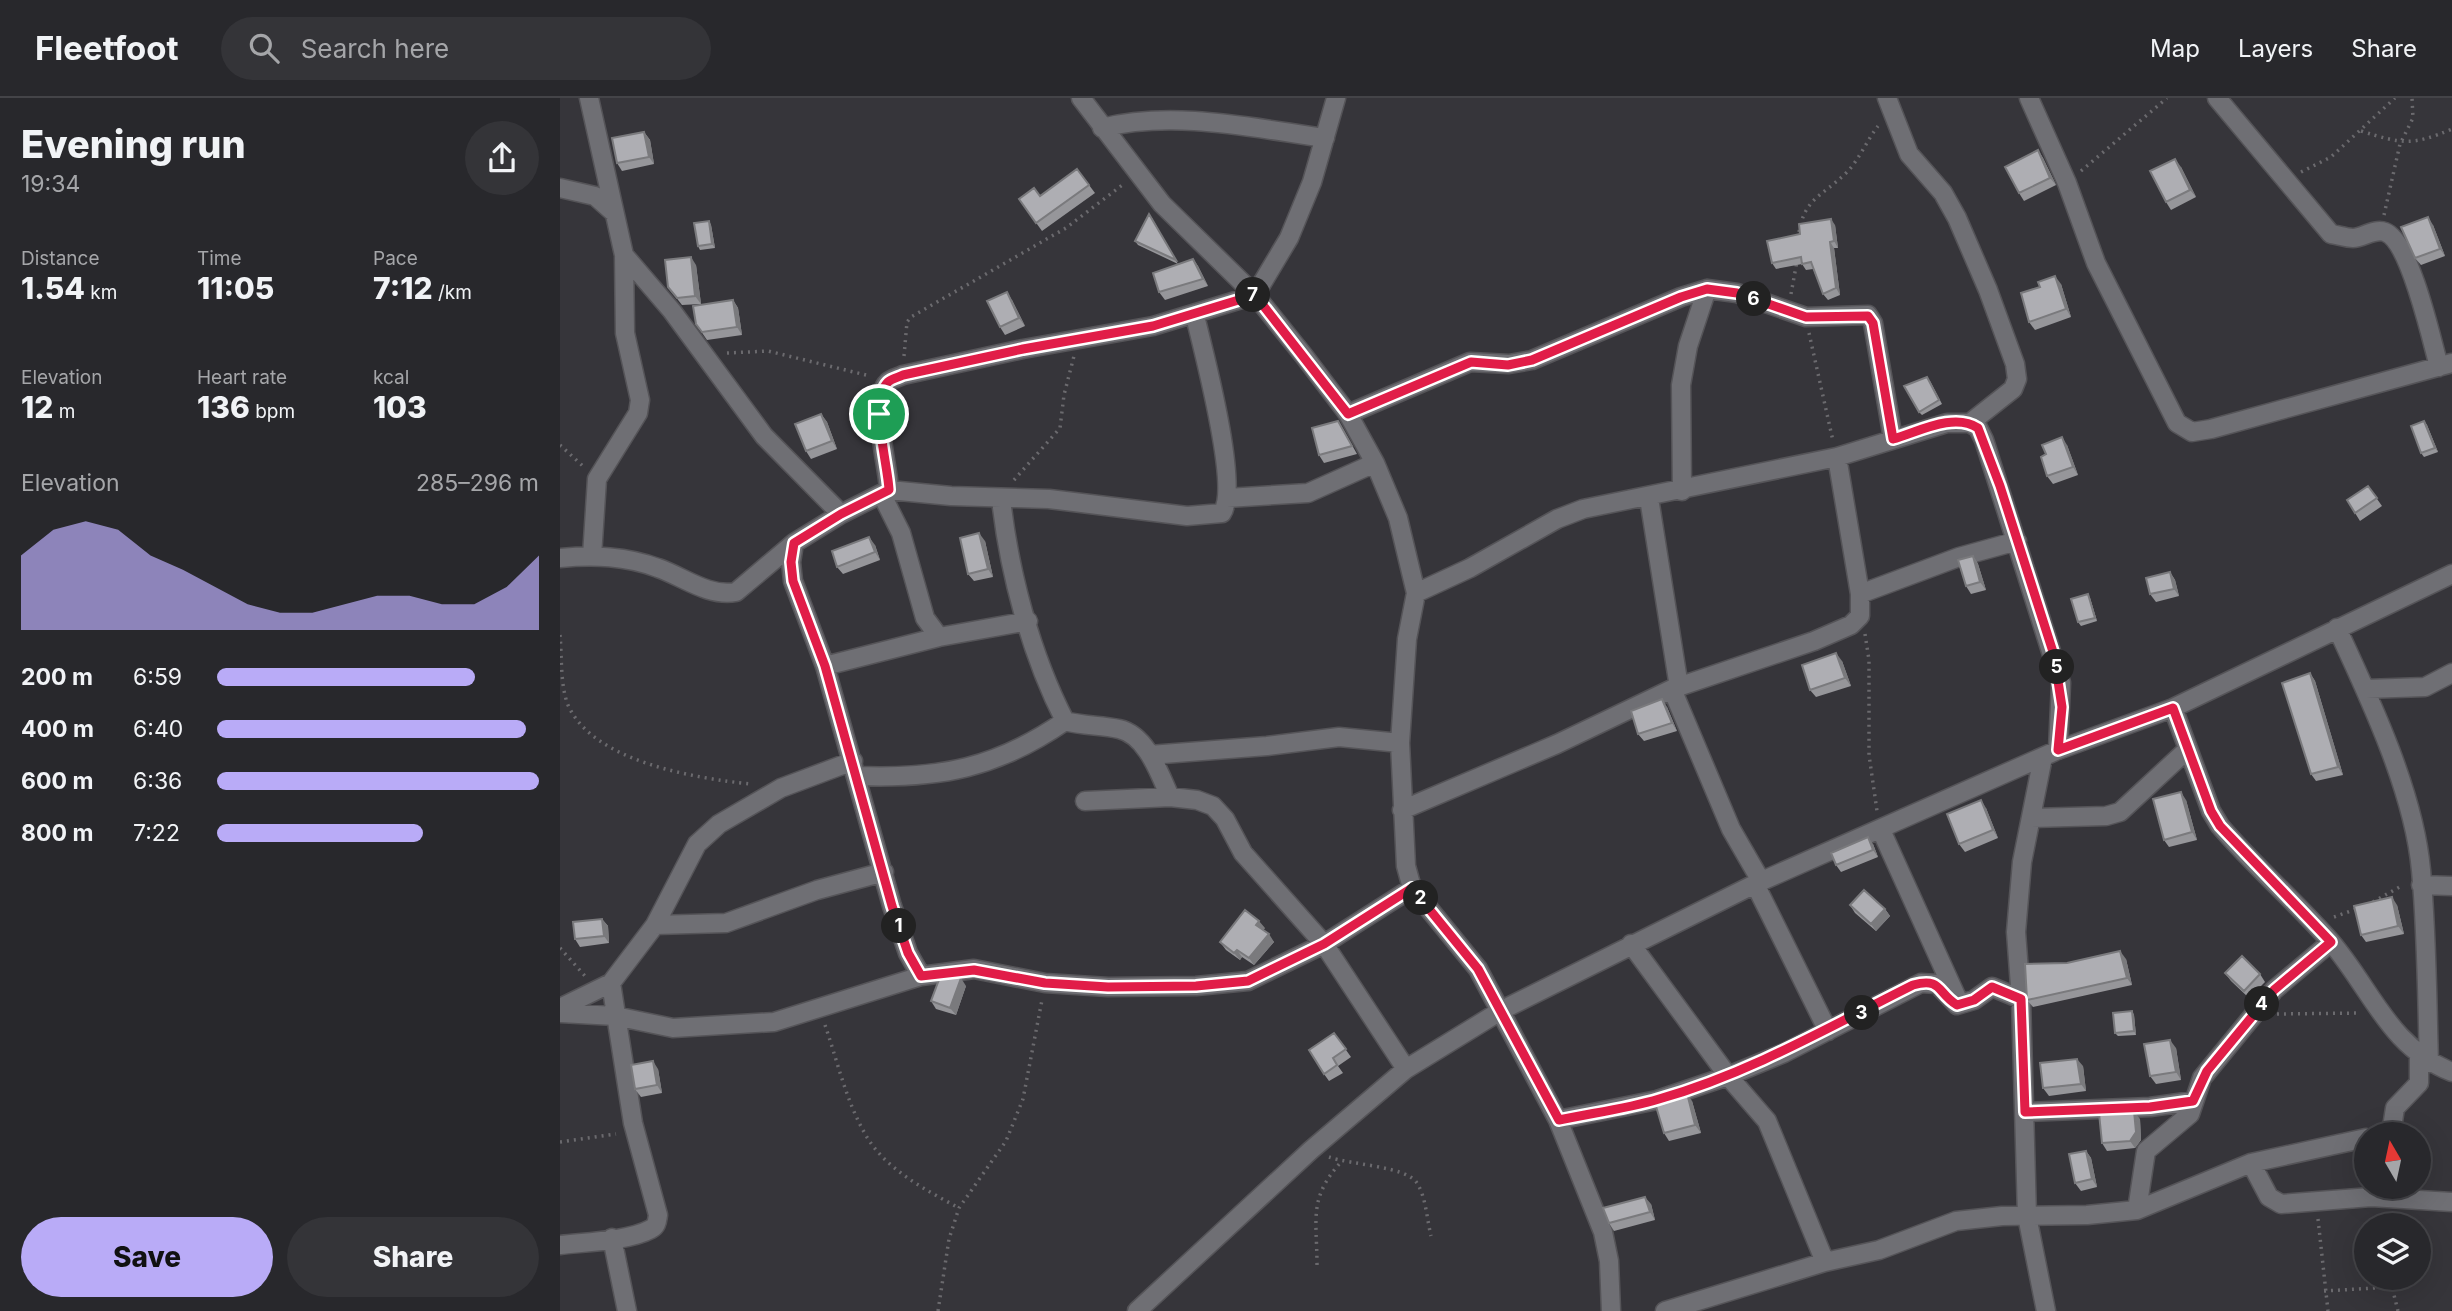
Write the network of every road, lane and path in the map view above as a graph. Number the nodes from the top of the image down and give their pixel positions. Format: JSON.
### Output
{"nodes":[{"id":1,"x":589,"y":98,"type":"edge"},
{"id":2,"x":1081,"y":98,"type":"edge"},
{"id":3,"x":1336,"y":98,"type":"edge"},
{"id":4,"x":2029,"y":98,"type":"edge"},
{"id":5,"x":2167,"y":98,"type":"edge"},
{"id":6,"x":2217,"y":98,"type":"edge"},
{"id":7,"x":2395,"y":98,"type":"edge"},
{"id":8,"x":2412,"y":98,"type":"edge"},
{"id":9,"x":1889,"y":103,"type":"edge"},
{"id":10,"x":1102,"y":128,"type":"junction"},
{"id":11,"x":2452,"y":129,"type":"edge"},
{"id":12,"x":2361,"y":131,"type":"junction"},
{"id":13,"x":1325,"y":138,"type":"junction"},
{"id":14,"x":2400,"y":144,"type":"junction"},
{"id":15,"x":1138,"y":174,"type":"junction"},
{"id":16,"x":2286,"y":180,"type":"junction"},
{"id":17,"x":2067,"y":183,"type":"junction"},
{"id":18,"x":560,"y":188,"type":"edge"},
{"id":19,"x":612,"y":211,"type":"junction"},
{"id":20,"x":2380,"y":231,"type":"junction"},
{"id":21,"x":1797,"y":245,"type":"edge"},
{"id":22,"x":1797,"y":253,"type":"edge"},
{"id":23,"x":624,"y":256,"type":"junction"},
{"id":24,"x":1707,"y":289,"type":"junction"},
{"id":25,"x":1255,"y":295,"type":"junction"},
{"id":26,"x":1786,"y":310,"type":"junction"},
{"id":27,"x":1195,"y":316,"type":"junction"},
{"id":28,"x":1806,"y":317,"type":"junction"},
{"id":29,"x":1078,"y":341,"type":"junction"},
{"id":30,"x":705,"y":357,"type":"junction"},
{"id":31,"x":2445,"y":365,"type":"edge"},
{"id":32,"x":896,"y":378,"type":"junction"},
{"id":33,"x":1348,"y":414,"type":"junction"},
{"id":34,"x":1970,"y":423,"type":"junction"},
{"id":35,"x":1893,"y":439,"type":"junction"},
{"id":36,"x":560,"y":445,"type":"edge"},
{"id":37,"x":1837,"y":457,"type":"junction"},
{"id":38,"x":1375,"y":463,"type":"junction"},
{"id":39,"x":597,"y":479,"type":"junction"},
{"id":40,"x":1682,"y":491,"type":"junction"},
{"id":41,"x":886,"y":493,"type":"junction"},
{"id":42,"x":1227,"y":498,"type":"junction"},
{"id":43,"x":1649,"y":498,"type":"junction"},
{"id":44,"x":1001,"y":499,"type":"junction"},
{"id":45,"x":841,"y":514,"type":"junction"},
{"id":46,"x":2017,"y":541,"type":"junction"},
{"id":47,"x":794,"y":543,"type":"junction"},
{"id":48,"x":592,"y":556,"type":"junction"},
{"id":49,"x":560,"y":558,"type":"edge"},
{"id":50,"x":2452,"y":574,"type":"edge"},
{"id":51,"x":1416,"y":593,"type":"junction"},
{"id":52,"x":1860,"y":594,"type":"junction"},
{"id":53,"x":1860,"y":616,"type":"junction"},
{"id":54,"x":1028,"y":621,"type":"junction"},
{"id":55,"x":2337,"y":628,"type":"junction"},
{"id":56,"x":560,"y":635,"type":"edge"},
{"id":57,"x":939,"y":637,"type":"junction"},
{"id":58,"x":825,"y":666,"type":"junction"},
{"id":59,"x":2452,"y":673,"type":"edge"},
{"id":60,"x":1675,"y":688,"type":"junction"},
{"id":61,"x":2366,"y":689,"type":"junction"},
{"id":62,"x":2173,"y":708,"type":"junction"},
{"id":63,"x":1065,"y":721,"type":"junction"},
{"id":64,"x":1400,"y":743,"type":"junction"},
{"id":65,"x":2188,"y":749,"type":"junction"},
{"id":66,"x":2051,"y":753,"type":"junction"},
{"id":67,"x":1150,"y":755,"type":"junction"},
{"id":68,"x":856,"y":769,"type":"junction"},
{"id":69,"x":781,"y":788,"type":"junction"},
{"id":70,"x":1170,"y":797,"type":"junction"},
{"id":71,"x":1085,"y":801,"type":"dead end"},
{"id":72,"x":1402,"y":810,"type":"junction"},
{"id":73,"x":2031,"y":818,"type":"junction"},
{"id":74,"x":1881,"y":830,"type":"junction"},
{"id":75,"x":884,"y":872,"type":"junction"},
{"id":76,"x":2421,"y":877,"type":"junction"},
{"id":77,"x":1758,"y":883,"type":"junction"},
{"id":78,"x":2452,"y":886,"type":"edge"},
{"id":79,"x":1412,"y":888,"type":"junction"},
{"id":80,"x":2312,"y":923,"type":"junction"},
{"id":81,"x":656,"y":925,"type":"junction"},
{"id":82,"x":2331,"y":942,"type":"junction"},
{"id":83,"x":1324,"y":944,"type":"junction"},
{"id":84,"x":1631,"y":944,"type":"junction"},
{"id":85,"x":560,"y":948,"type":"edge"},
{"id":86,"x":921,"y":976,"type":"junction"},
{"id":87,"x":1045,"y":983,"type":"junction"},
{"id":88,"x":604,"y":987,"type":"junction"},
{"id":89,"x":2021,"y":999,"type":"junction"},
{"id":90,"x":1960,"y":1005,"type":"junction"},
{"id":91,"x":560,"y":1008,"type":"edge"},
{"id":92,"x":820,"y":1010,"type":"junction"},
{"id":93,"x":1502,"y":1010,"type":"junction"},
{"id":94,"x":2380,"y":1012,"type":"junction"},
{"id":95,"x":560,"y":1013,"type":"edge"},
{"id":96,"x":2254,"y":1014,"type":"junction"},
{"id":97,"x":615,"y":1016,"type":"junction"},
{"id":98,"x":1828,"y":1031,"type":"junction"},
{"id":99,"x":2424,"y":1059,"type":"junction"},
{"id":100,"x":1406,"y":1069,"type":"junction"},
{"id":101,"x":2452,"y":1072,"type":"edge"},
{"id":102,"x":1728,"y":1076,"type":"junction"},
{"id":103,"x":2193,"y":1101,"type":"junction"},
{"id":104,"x":2025,"y":1112,"type":"junction"},
{"id":105,"x":1559,"y":1120,"type":"junction"},
{"id":106,"x":2392,"y":1122,"type":"edge"},
{"id":107,"x":633,"y":1123,"type":"junction"},
{"id":108,"x":2354,"y":1141,"type":"edge"},
{"id":109,"x":560,"y":1142,"type":"edge"},
{"id":110,"x":1311,"y":1150,"type":"junction"},
{"id":111,"x":1342,"y":1161,"type":"junction"},
{"id":112,"x":2251,"y":1163,"type":"junction"},
{"id":113,"x":2354,"y":1196,"type":"edge"},
{"id":114,"x":2428,"y":1199,"type":"edge"},
{"id":115,"x":2452,"y":1202,"type":"edge"},
{"id":116,"x":2316,"y":1203,"type":"junction"},
{"id":117,"x":960,"y":1208,"type":"junction"},
{"id":118,"x":2137,"y":1210,"type":"junction"},
{"id":119,"x":2027,"y":1216,"type":"junction"},
{"id":120,"x":1431,"y":1236,"type":"dead end"},
{"id":121,"x":612,"y":1238,"type":"junction"},
{"id":122,"x":560,"y":1245,"type":"edge"},
{"id":123,"x":1825,"y":1262,"type":"junction"},
{"id":124,"x":1317,"y":1265,"type":"dead end"},
{"id":125,"x":2324,"y":1291,"type":"junction"},
{"id":126,"x":627,"y":1311,"type":"edge"},
{"id":127,"x":938,"y":1311,"type":"edge"},
{"id":128,"x":1137,"y":1311,"type":"edge"},
{"id":129,"x":1611,"y":1311,"type":"edge"},
{"id":130,"x":1665,"y":1311,"type":"edge"},
{"id":131,"x":2046,"y":1311,"type":"edge"},
{"id":132,"x":2328,"y":1311,"type":"edge"},
{"id":133,"x":2398,"y":1311,"type":"edge"}],
"edges":[{"from":1,"to":19,"type":"street"},
{"from":2,"to":10,"type":"street"},
{"from":3,"to":13,"type":"street"},
{"from":4,"to":17,"type":"street"},
{"from":5,"to":17,"type":"path"},
{"from":6,"to":16,"type":"street"},
{"from":7,"to":12,"type":"path"},
{"from":8,"to":14,"type":"path"},
{"from":9,"to":21,"type":"path"},
{"from":9,"to":34,"type":"street"},
{"from":10,"to":13,"type":"street"},
{"from":10,"to":15,"type":"street"},
{"from":11,"to":14,"type":"path"},
{"from":12,"to":14,"type":"path"},
{"from":12,"to":16,"type":"path"},
{"from":13,"to":25,"type":"street"},
{"from":14,"to":20,"type":"path"},
{"from":15,"to":25,"type":"street"},
{"from":15,"to":32,"type":"path"},
{"from":16,"to":20,"type":"street"},
{"from":17,"to":31,"type":"street"},
{"from":18,"to":19,"type":"street"},
{"from":19,"to":23,"type":"street"},
{"from":20,"to":31,"type":"street"},
{"from":22,"to":26,"type":"path"},
{"from":23,"to":30,"type":"street"},
{"from":23,"to":39,"type":"street"},
{"from":24,"to":26,"type":"street"},
{"from":24,"to":33,"type":"street"},
{"from":24,"to":40,"type":"street"},
{"from":25,"to":27,"type":"street"},
{"from":25,"to":33,"type":"street"},
{"from":26,"to":28,"type":"street"},
{"from":27,"to":29,"type":"street"},
{"from":27,"to":42,"type":"street"},
{"from":28,"to":35,"type":"street"},
{"from":28,"to":37,"type":"path"},
{"from":29,"to":32,"type":"street"},
{"from":29,"to":44,"type":"path"},
{"from":30,"to":32,"type":"path"},
{"from":30,"to":45,"type":"street"},
{"from":32,"to":41,"type":"street"},
{"from":33,"to":38,"type":"street"},
{"from":34,"to":35,"type":"street"},
{"from":34,"to":46,"type":"street"},
{"from":35,"to":37,"type":"street"},
{"from":36,"to":39,"type":"path"},
{"from":37,"to":40,"type":"street"},
{"from":37,"to":52,"type":"street"},
{"from":38,"to":42,"type":"street"},
{"from":38,"to":51,"type":"street"},
{"from":39,"to":48,"type":"street"},
{"from":40,"to":43,"type":"street"},
{"from":41,"to":44,"type":"street"},
{"from":41,"to":45,"type":"street"},
{"from":41,"to":57,"type":"street"},
{"from":42,"to":44,"type":"street"},
{"from":43,"to":51,"type":"street"},
{"from":43,"to":60,"type":"street"},
{"from":44,"to":54,"type":"street"},
{"from":45,"to":47,"type":"street"},
{"from":46,"to":52,"type":"street"},
{"from":46,"to":66,"type":"street"},
{"from":47,"to":48,"type":"street"},
{"from":47,"to":58,"type":"street"},
{"from":48,"to":49,"type":"street"},
{"from":50,"to":55,"type":"street"},
{"from":51,"to":64,"type":"street"},
{"from":52,"to":53,"type":"street"},
{"from":53,"to":60,"type":"street"},
{"from":53,"to":74,"type":"path"},
{"from":54,"to":57,"type":"street"},
{"from":54,"to":63,"type":"street"},
{"from":55,"to":61,"type":"street"},
{"from":55,"to":62,"type":"street"},
{"from":56,"to":69,"type":"path"},
{"from":57,"to":58,"type":"street"},
{"from":58,"to":68,"type":"street"},
{"from":59,"to":61,"type":"street"},
{"from":60,"to":72,"type":"street"},
{"from":60,"to":77,"type":"street"},
{"from":61,"to":76,"type":"street"},
{"from":62,"to":65,"type":"street"},
{"from":62,"to":66,"type":"street"},
{"from":63,"to":67,"type":"street"},
{"from":63,"to":68,"type":"street"},
{"from":64,"to":67,"type":"street"},
{"from":64,"to":72,"type":"street"},
{"from":65,"to":73,"type":"street"},
{"from":65,"to":80,"type":"street"},
{"from":66,"to":73,"type":"street"},
{"from":66,"to":74,"type":"street"},
{"from":67,"to":70,"type":"street"},
{"from":68,"to":69,"type":"street"},
{"from":68,"to":75,"type":"street"},
{"from":69,"to":81,"type":"street"},
{"from":70,"to":71,"type":"street"},
{"from":70,"to":83,"type":"street"},
{"from":72,"to":79,"type":"street"},
{"from":73,"to":89,"type":"street"},
{"from":74,"to":77,"type":"street"},
{"from":74,"to":90,"type":"street"},
{"from":75,"to":81,"type":"street"},
{"from":75,"to":86,"type":"street"},
{"from":76,"to":78,"type":"street"},
{"from":76,"to":80,"type":"path"},
{"from":76,"to":99,"type":"street"},
{"from":77,"to":84,"type":"street"},
{"from":77,"to":98,"type":"street"},
{"from":79,"to":83,"type":"street"},
{"from":79,"to":93,"type":"street"},
{"from":80,"to":82,"type":"street"},
{"from":81,"to":88,"type":"street"},
{"from":82,"to":94,"type":"street"},
{"from":82,"to":96,"type":"street"},
{"from":83,"to":87,"type":"street"},
{"from":83,"to":100,"type":"street"},
{"from":84,"to":93,"type":"street"},
{"from":84,"to":102,"type":"street"},
{"from":85,"to":88,"type":"path"},
{"from":86,"to":87,"type":"street"},
{"from":86,"to":92,"type":"street"},
{"from":87,"to":117,"type":"path"},
{"from":88,"to":91,"type":"street"},
{"from":88,"to":97,"type":"street"},
{"from":89,"to":90,"type":"street"},
{"from":89,"to":104,"type":"street"},
{"from":90,"to":98,"type":"street"},
{"from":92,"to":97,"type":"street"},
{"from":92,"to":117,"type":"path"},
{"from":93,"to":100,"type":"street"},
{"from":93,"to":105,"type":"street"},
{"from":94,"to":96,"type":"path"},
{"from":94,"to":99,"type":"street"},
{"from":95,"to":97,"type":"street"},
{"from":96,"to":103,"type":"street"},
{"from":97,"to":107,"type":"street"},
{"from":98,"to":102,"type":"street"},
{"from":99,"to":101,"type":"street"},
{"from":99,"to":106,"type":"street"},
{"from":100,"to":110,"type":"street"},
{"from":102,"to":105,"type":"street"},
{"from":102,"to":123,"type":"street"},
{"from":103,"to":104,"type":"street"},
{"from":103,"to":118,"type":"street"},
{"from":104,"to":119,"type":"street"},
{"from":105,"to":129,"type":"street"},
{"from":107,"to":109,"type":"path"},
{"from":107,"to":121,"type":"street"},
{"from":108,"to":112,"type":"street"},
{"from":110,"to":111,"type":"path"},
{"from":110,"to":128,"type":"street"},
{"from":111,"to":120,"type":"path"},
{"from":111,"to":124,"type":"path"},
{"from":112,"to":116,"type":"street"},
{"from":112,"to":118,"type":"street"},
{"from":113,"to":116,"type":"street"},
{"from":114,"to":115,"type":"street"},
{"from":116,"to":125,"type":"path"},
{"from":117,"to":127,"type":"path"},
{"from":118,"to":119,"type":"street"},
{"from":119,"to":123,"type":"street"},
{"from":119,"to":131,"type":"street"},
{"from":121,"to":122,"type":"street"},
{"from":121,"to":126,"type":"street"},
{"from":123,"to":130,"type":"street"},
{"from":125,"to":132,"type":"path"},
{"from":125,"to":133,"type":"path"}]}
